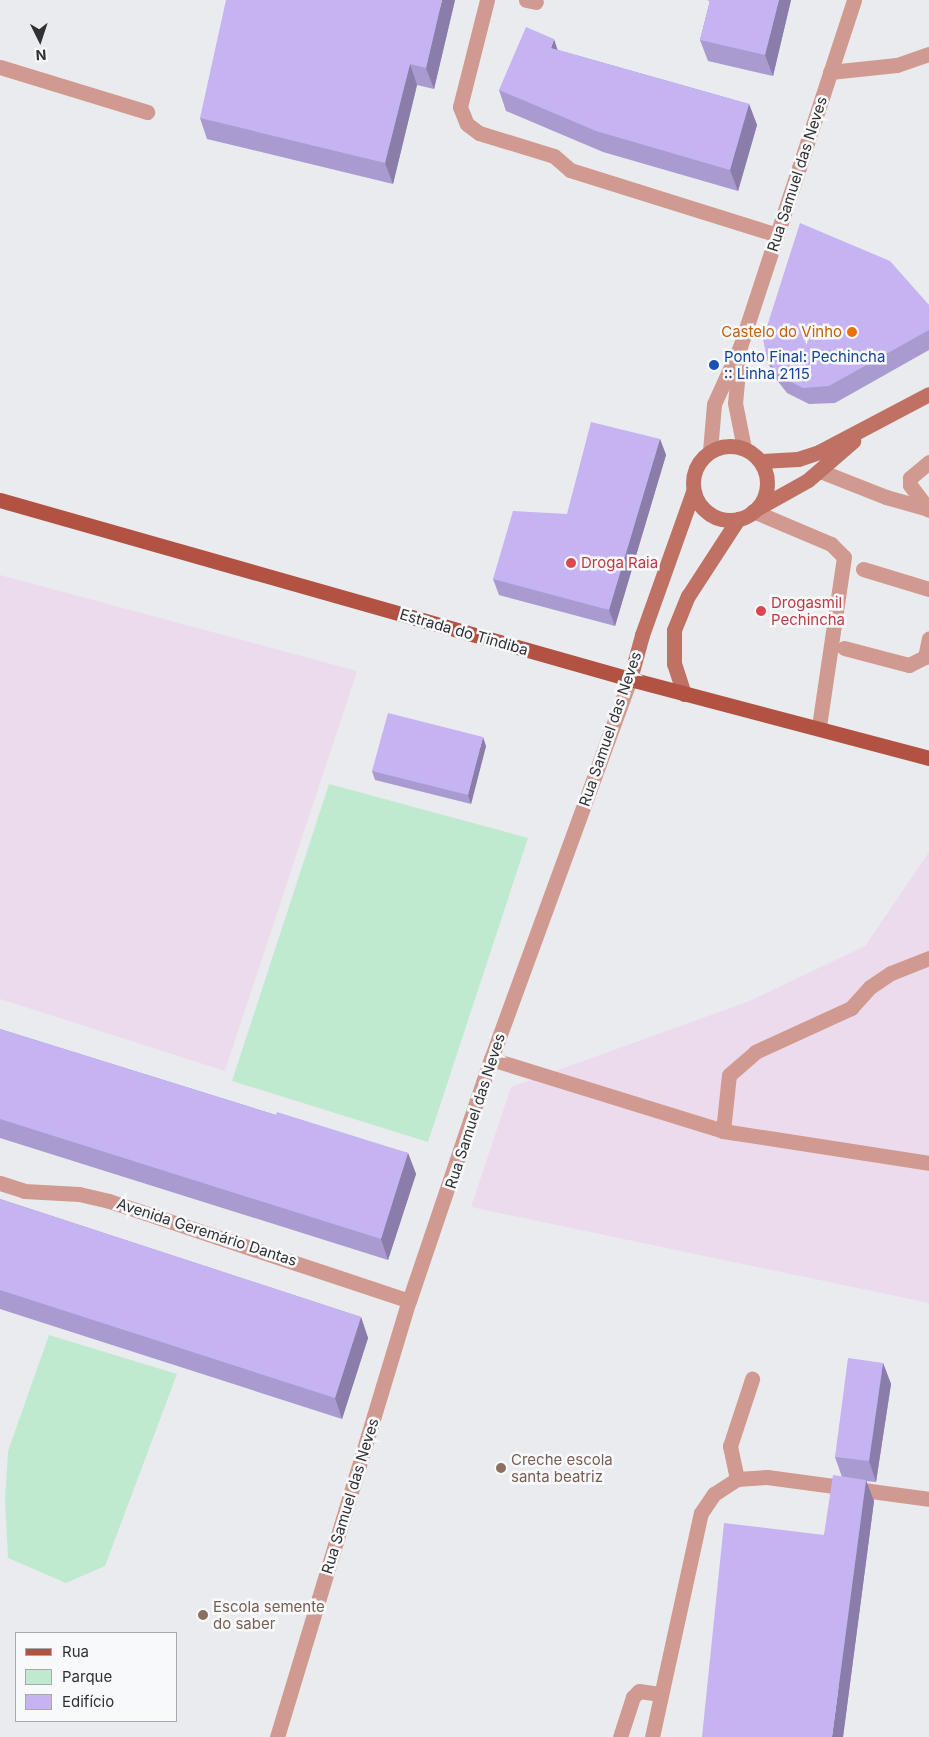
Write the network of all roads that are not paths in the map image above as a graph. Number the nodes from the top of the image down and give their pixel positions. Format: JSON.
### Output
{"nodes":[{"id":1,"x":487,"y":0,"type":"edge"},
{"id":2,"x":854,"y":0,"type":"edge"},
{"id":3,"x":929,"y":54,"type":"edge"},
{"id":4,"x":0,"y":67,"type":"edge"},
{"id":5,"x":830,"y":72,"type":"junction"},
{"id":6,"x":148,"y":112,"type":"dead end"},
{"id":7,"x":777,"y":235,"type":"junction"},
{"id":8,"x":740,"y":347,"type":"junction"},
{"id":9,"x":929,"y":394,"type":"edge"},
{"id":10,"x":867,"y":428,"type":"junction"},
{"id":11,"x":744,"y":448,"type":"junction"},
{"id":12,"x":710,"y":451,"type":"junction"},
{"id":13,"x":760,"y":461,"type":"junction"},
{"id":14,"x":929,"y":462,"type":"edge"},
{"id":15,"x":820,"y":471,"type":"junction"},
{"id":16,"x":693,"y":492,"type":"junction"},
{"id":17,"x":0,"y":500,"type":"edge"},
{"id":18,"x":755,"y":510,"type":"junction"},
{"id":19,"x":929,"y":510,"type":"edge"},
{"id":20,"x":738,"y":519,"type":"junction"},
{"id":21,"x":863,"y":569,"type":"dead end"},
{"id":22,"x":929,"y":589,"type":"edge"},
{"id":23,"x":929,"y":638,"type":"edge"},
{"id":24,"x":844,"y":648,"type":"dead end"},
{"id":25,"x":630,"y":680,"type":"junction"},
{"id":26,"x":684,"y":694,"type":"junction"},
{"id":27,"x":819,"y":727,"type":"junction"},
{"id":28,"x":929,"y":758,"type":"edge"},
{"id":29,"x":929,"y":958,"type":"edge"},
{"id":30,"x":491,"y":1060,"type":"junction"},
{"id":31,"x":723,"y":1131,"type":"junction"},
{"id":32,"x":929,"y":1163,"type":"edge"},
{"id":33,"x":0,"y":1183,"type":"edge"},
{"id":34,"x":409,"y":1301,"type":"junction"},
{"id":35,"x":752,"y":1380,"type":"dead end"},
{"id":36,"x":737,"y":1480,"type":"junction"},
{"id":37,"x":929,"y":1499,"type":"edge"},
{"id":38,"x":662,"y":1694,"type":"junction"},
{"id":39,"x":277,"y":1737,"type":"edge"},
{"id":40,"x":620,"y":1737,"type":"edge"},
{"id":41,"x":652,"y":1737,"type":"edge"}],
"edges":[{"from":1,"to":7,"type":"street"},
{"from":2,"to":5,"type":"street","name":"Rua Samuel das Neves"},
{"from":3,"to":5,"type":"street"},
{"from":4,"to":6,"type":"street"},
{"from":5,"to":7,"type":"street","name":"Rua Samuel das Neves"},
{"from":7,"to":8,"type":"street","name":"Rua Samuel das Neves"},
{"from":8,"to":11,"type":"street","name":"Rua Samuel das Neves"},
{"from":8,"to":12,"type":"street","name":"Rua Samuel das Neves"},
{"from":9,"to":10,"type":"street"},
{"from":10,"to":13,"type":"street"},
{"from":10,"to":15,"type":"street"},
{"from":11,"to":12,"type":"street"},
{"from":11,"to":13,"type":"street"},
{"from":12,"to":16,"type":"street"},
{"from":13,"to":18,"type":"street"},
{"from":14,"to":19,"type":"street"},
{"from":15,"to":18,"type":"street"},
{"from":15,"to":19,"type":"street"},
{"from":16,"to":20,"type":"street"},
{"from":16,"to":25,"type":"street","name":"Rua Samuel das Neves"},
{"from":17,"to":25,"type":"main road","name":"Estrada do Tindiba"},
{"from":18,"to":20,"type":"street"},
{"from":18,"to":27,"type":"street"},
{"from":20,"to":26,"type":"street"},
{"from":21,"to":22,"type":"street"},
{"from":23,"to":24,"type":"street"},
{"from":25,"to":26,"type":"main road","name":"Estrada do Tindiba"},
{"from":25,"to":30,"type":"street","name":"Rua Samuel das Neves"},
{"from":26,"to":27,"type":"main road","name":"Estrada do Tindiba"},
{"from":27,"to":28,"type":"main road","name":"Estrada do Tindiba"},
{"from":29,"to":31,"type":"street"},
{"from":30,"to":31,"type":"street"},
{"from":30,"to":34,"type":"street","name":"Rua Samuel das Neves"},
{"from":31,"to":32,"type":"street"},
{"from":33,"to":34,"type":"street","name":"Avenida Geremário Dantas"},
{"from":34,"to":39,"type":"street","name":"Rua Samuel das Neves"},
{"from":35,"to":36,"type":"street"},
{"from":36,"to":37,"type":"street"},
{"from":36,"to":38,"type":"street"},
{"from":38,"to":40,"type":"street"},
{"from":38,"to":41,"type":"street"}]}
